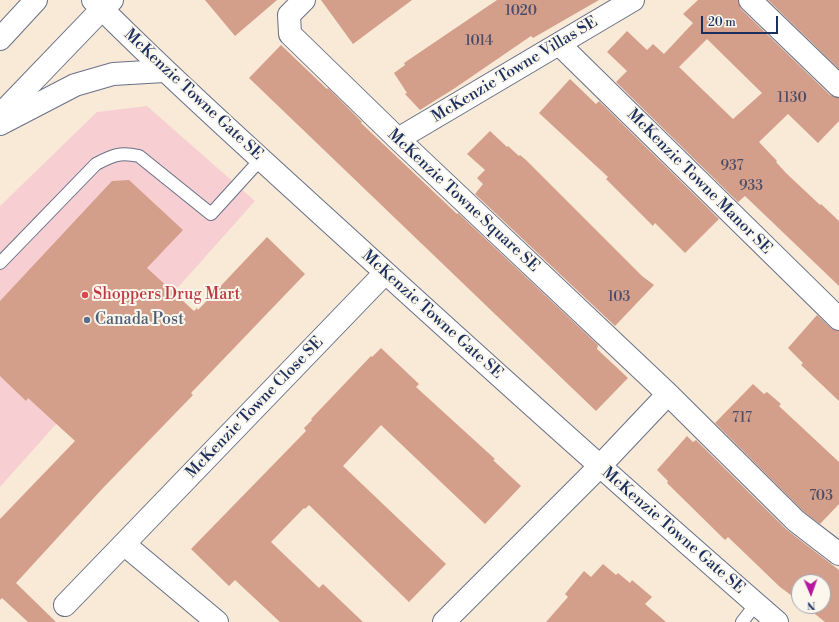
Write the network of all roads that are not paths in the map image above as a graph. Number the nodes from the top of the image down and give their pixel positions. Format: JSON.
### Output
{"nodes":[{"id":1,"x":36,"y":0,"type":"edge"},
{"id":2,"x":304,"y":0,"type":"edge"},
{"id":3,"x":634,"y":0,"type":"edge"},
{"id":4,"x":750,"y":0,"type":"edge"},
{"id":5,"x":102,"y":3,"type":"edge"},
{"id":6,"x":0,"y":39,"type":"edge"},
{"id":7,"x":559,"y":44,"type":"junction"},
{"id":8,"x":164,"y":70,"type":"junction"},
{"id":9,"x":839,"y":86,"type":"edge"},
{"id":10,"x":0,"y":115,"type":"edge"},
{"id":11,"x":0,"y":124,"type":"edge"},
{"id":12,"x":398,"y":140,"type":"junction"},
{"id":13,"x":261,"y":159,"type":"junction"},
{"id":14,"x":0,"y":263,"type":"edge"},
{"id":15,"x":385,"y":273,"type":"junction"},
{"id":16,"x":839,"y":319,"type":"edge"},
{"id":17,"x":668,"y":394,"type":"junction"},
{"id":18,"x":599,"y":467,"type":"junction"},
{"id":19,"x":124,"y":544,"type":"junction"},
{"id":20,"x":839,"y":554,"type":"edge"},
{"id":21,"x":756,"y":604,"type":"junction"},
{"id":22,"x":65,"y":605,"type":"dead end"},
{"id":23,"x":217,"y":622,"type":"edge"},
{"id":24,"x":444,"y":622,"type":"edge"},
{"id":25,"x":742,"y":622,"type":"edge"},
{"id":26,"x":777,"y":622,"type":"edge"}],
"edges":[{"from":1,"to":6,"type":"street"},
{"from":2,"to":12,"type":"street","name":"McKenzie Towne Square SE"},
{"from":3,"to":7,"type":"street","name":"McKenzie Towne Villas SE"},
{"from":4,"to":9,"type":"street"},
{"from":5,"to":8,"type":"street","name":"McKenzie Towne Gate SE"},
{"from":5,"to":10,"type":"street"},
{"from":7,"to":12,"type":"street","name":"McKenzie Towne Villas SE"},
{"from":7,"to":16,"type":"street","name":"McKenzie Towne Manor SE"},
{"from":8,"to":11,"type":"street"},
{"from":8,"to":13,"type":"street","name":"McKenzie Towne Gate SE"},
{"from":12,"to":17,"type":"street","name":"McKenzie Towne Square SE"},
{"from":13,"to":14,"type":"lane"},
{"from":13,"to":15,"type":"street","name":"McKenzie Towne Gate SE"},
{"from":15,"to":18,"type":"street","name":"McKenzie Towne Gate SE"},
{"from":15,"to":19,"type":"street","name":"McKenzie Towne Close SE"},
{"from":17,"to":18,"type":"street"},
{"from":17,"to":20,"type":"street","name":"McKenzie Towne Square SE"},
{"from":18,"to":21,"type":"street","name":"McKenzie Towne Gate SE"},
{"from":18,"to":24,"type":"street"},
{"from":19,"to":22,"type":"street","name":"McKenzie Towne Close SE"},
{"from":19,"to":23,"type":"street"},
{"from":21,"to":25,"type":"lane"},
{"from":21,"to":26,"type":"street","name":"McKenzie Towne Gate SE"}]}
